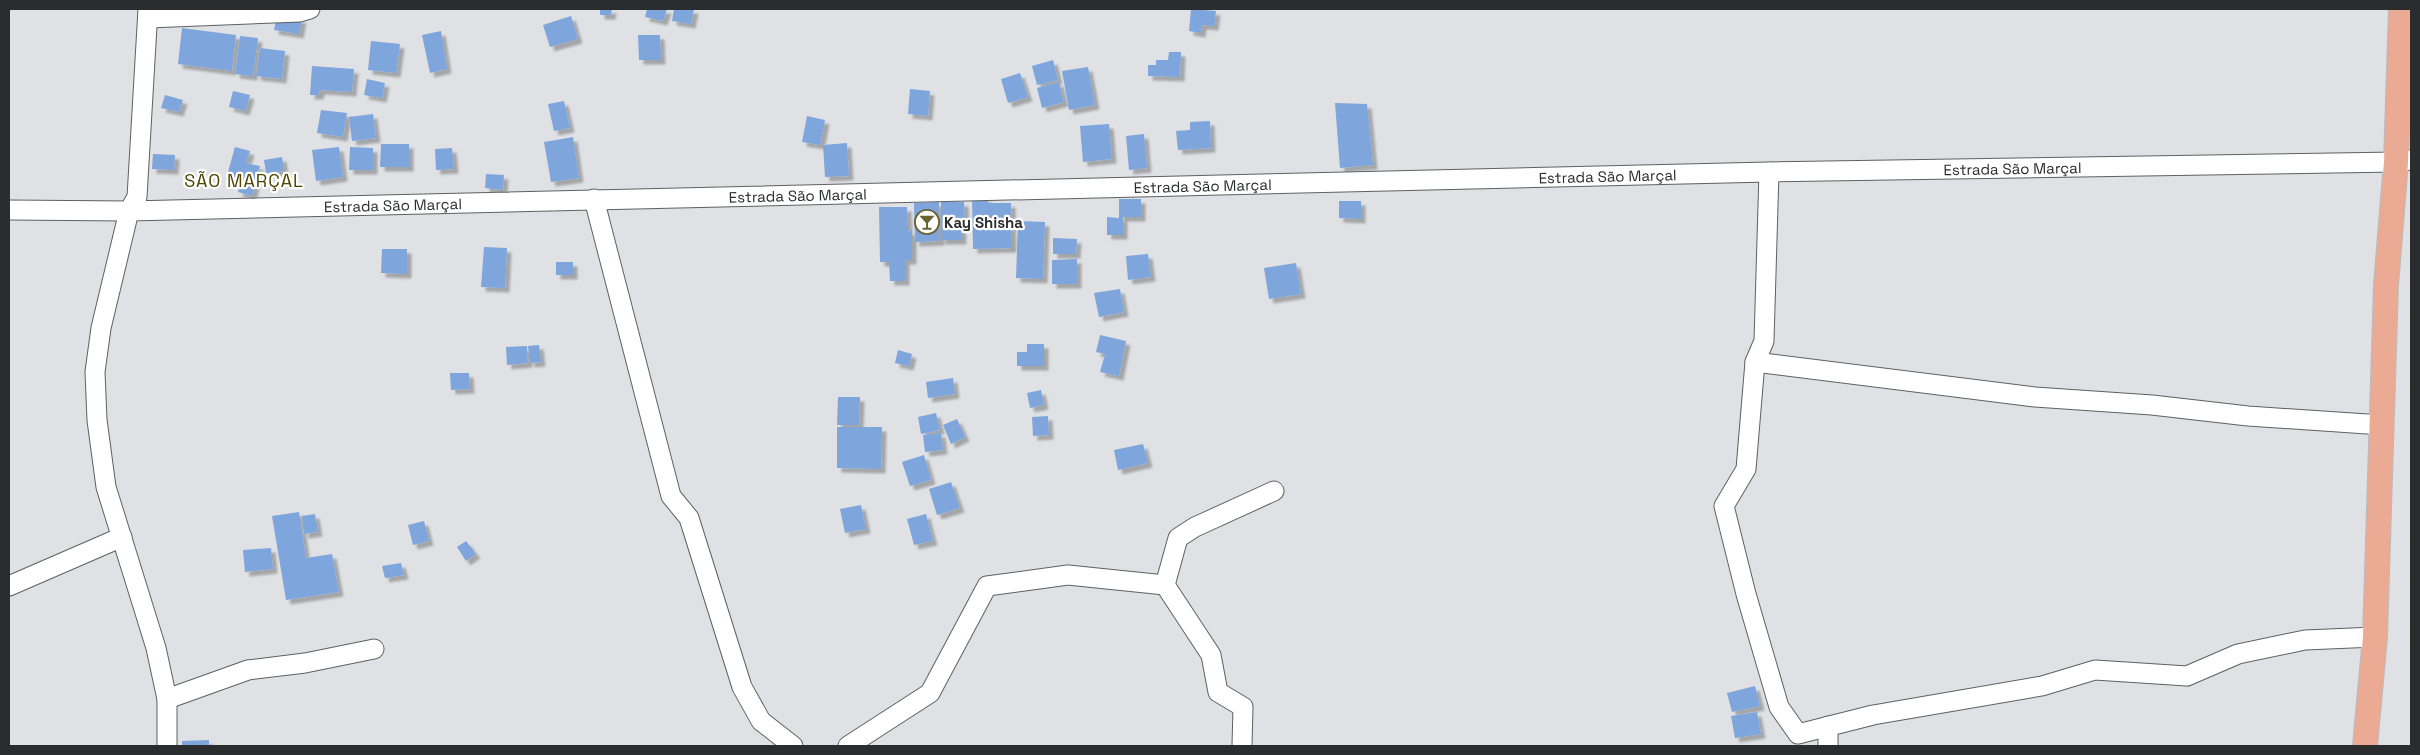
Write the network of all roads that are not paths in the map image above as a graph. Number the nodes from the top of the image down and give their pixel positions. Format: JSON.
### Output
{"nodes":[{"id":1,"x":310,"y":9,"type":"edge"},
{"id":2,"x":2400,"y":9,"type":"edge"},
{"id":3,"x":148,"y":14,"type":"edge"},
{"id":4,"x":2403,"y":161,"type":"edge"},
{"id":5,"x":1770,"y":172,"type":"junction"},
{"id":6,"x":594,"y":199,"type":"junction"},
{"id":7,"x":9,"y":210,"type":"edge"},
{"id":8,"x":129,"y":211,"type":"junction"},
{"id":9,"x":1755,"y":362,"type":"junction"},
{"id":10,"x":2382,"y":425,"type":"junction"},
{"id":11,"x":1274,"y":490,"type":"dead end"},
{"id":12,"x":122,"y":537,"type":"junction"},
{"id":13,"x":1165,"y":585,"type":"junction"},
{"id":14,"x":9,"y":586,"type":"edge"},
{"id":15,"x":2375,"y":637,"type":"junction"},
{"id":16,"x":374,"y":649,"type":"dead end"},
{"id":17,"x":167,"y":699,"type":"junction"},
{"id":18,"x":1828,"y":726,"type":"junction"},
{"id":19,"x":167,"y":746,"type":"edge"},
{"id":20,"x":792,"y":746,"type":"edge"},
{"id":21,"x":848,"y":746,"type":"edge"},
{"id":22,"x":1242,"y":746,"type":"edge"},
{"id":23,"x":1828,"y":746,"type":"edge"},
{"id":24,"x":2365,"y":746,"type":"edge"}],
"edges":[{"from":1,"to":3,"type":"street"},
{"from":2,"to":4,"type":"main road"},
{"from":3,"to":8,"type":"street"},
{"from":4,"to":5,"type":"street","name":"Estrada São Marçal"},
{"from":4,"to":10,"type":"main road"},
{"from":5,"to":6,"type":"street","name":"Estrada São Marçal"},
{"from":5,"to":9,"type":"street"},
{"from":6,"to":8,"type":"street","name":"Estrada São Marçal"},
{"from":6,"to":20,"type":"street"},
{"from":7,"to":8,"type":"street","name":"Estrada São Marçal"},
{"from":8,"to":12,"type":"street"},
{"from":9,"to":10,"type":"street"},
{"from":9,"to":18,"type":"street"},
{"from":10,"to":15,"type":"main road"},
{"from":11,"to":13,"type":"street"},
{"from":12,"to":14,"type":"street"},
{"from":12,"to":17,"type":"street"},
{"from":13,"to":21,"type":"street"},
{"from":13,"to":22,"type":"street"},
{"from":15,"to":18,"type":"street"},
{"from":15,"to":24,"type":"main road"},
{"from":16,"to":17,"type":"street"},
{"from":17,"to":19,"type":"street"},
{"from":18,"to":23,"type":"street"}]}
